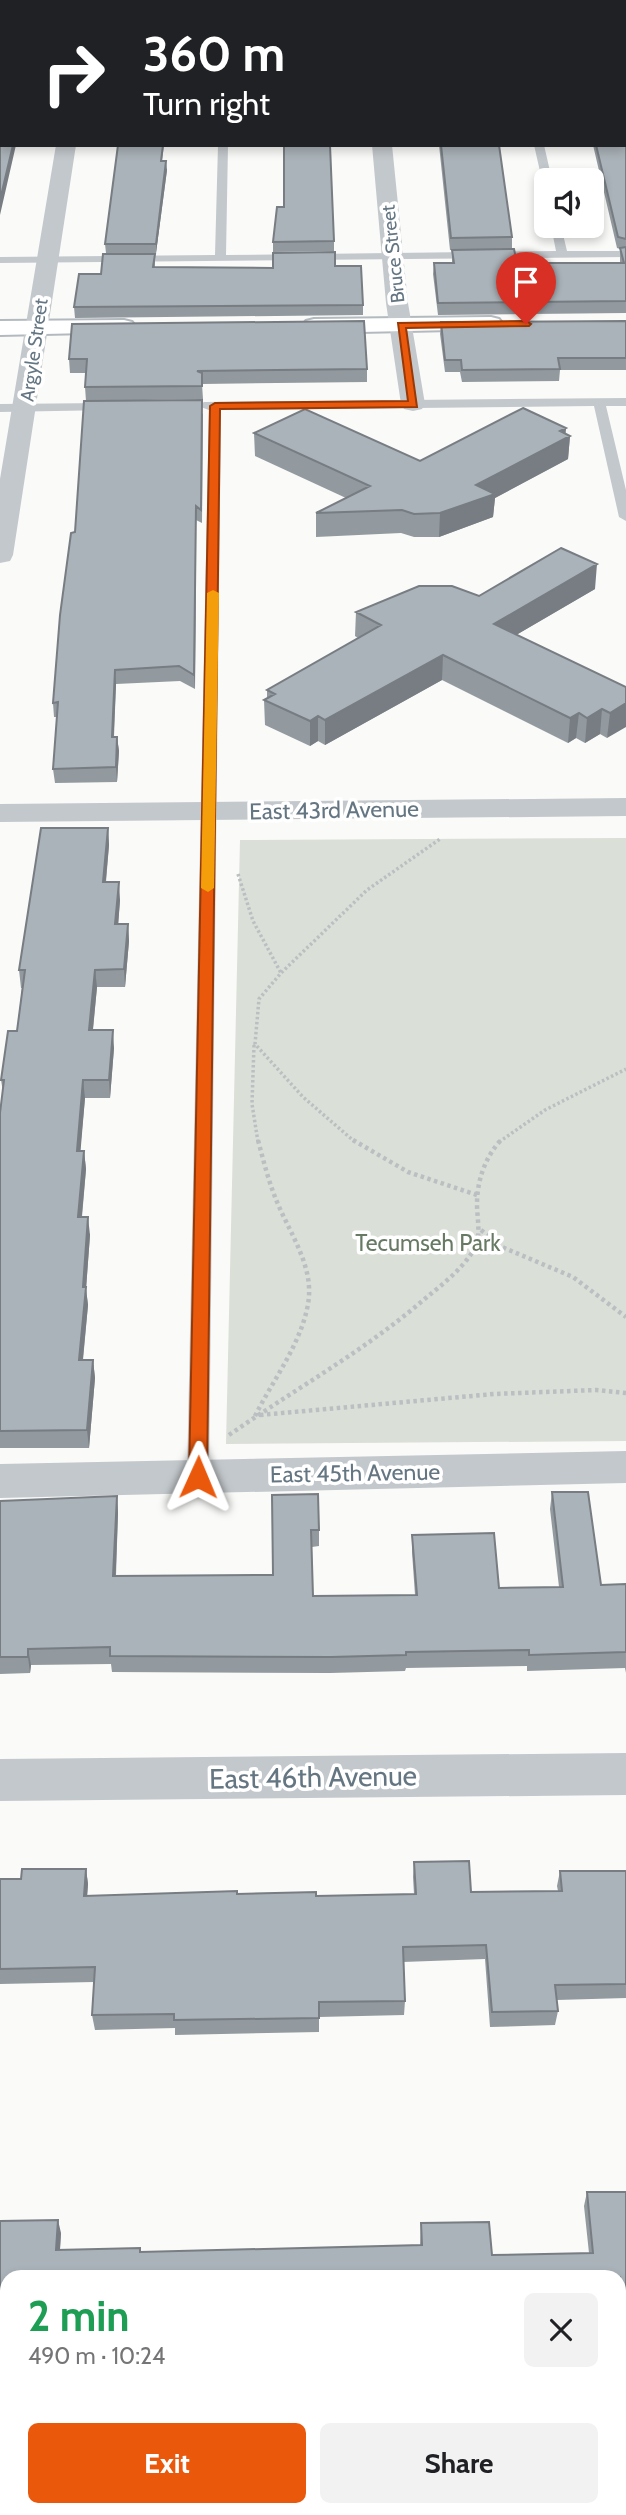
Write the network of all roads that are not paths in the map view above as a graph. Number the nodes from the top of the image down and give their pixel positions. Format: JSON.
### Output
{"nodes":[{"id":1,"x":66,"y":147,"type":"edge"},
{"id":2,"x":223,"y":147,"type":"edge"},
{"id":3,"x":382,"y":147,"type":"edge"},
{"id":4,"x":539,"y":147,"type":"edge"},
{"id":5,"x":544,"y":168,"type":"edge"},
{"id":6,"x":559,"y":238,"type":"edge"},
{"id":7,"x":562,"y":254,"type":"junction"},
{"id":8,"x":626,"y":254,"type":"edge"},
{"id":9,"x":392,"y":256,"type":"junction"},
{"id":10,"x":220,"y":258,"type":"junction"},
{"id":11,"x":0,"y":260,"type":"edge"},
{"id":12,"x":47,"y":260,"type":"junction"},
{"id":13,"x":507,"y":324,"type":"edge"},
{"id":14,"x":401,"y":325,"type":"junction"},
{"id":15,"x":293,"y":326,"type":"edge"},
{"id":16,"x":145,"y":327,"type":"edge"},
{"id":17,"x":0,"y":328,"type":"edge"},
{"id":18,"x":36,"y":328,"type":"junction"},
{"id":19,"x":626,"y":402,"type":"edge"},
{"id":20,"x":599,"y":403,"type":"junction"},
{"id":21,"x":413,"y":404,"type":"junction"},
{"id":22,"x":188,"y":406,"type":"edge"},
{"id":23,"x":215,"y":406,"type":"junction"},
{"id":24,"x":121,"y":407,"type":"edge"},
{"id":25,"x":0,"y":408,"type":"edge"},
{"id":26,"x":26,"y":408,"type":"junction"},
{"id":27,"x":626,"y":517,"type":"edge"},
{"id":28,"x":0,"y":555,"type":"edge"},
{"id":29,"x":626,"y":807,"type":"edge"},
{"id":30,"x":0,"y":813,"type":"edge"},
{"id":31,"x":209,"y":823,"type":"junction"},
{"id":32,"x":626,"y":1467,"type":"edge"},
{"id":33,"x":198,"y":1477,"type":"junction"},
{"id":34,"x":0,"y":1481,"type":"edge"},
{"id":35,"x":626,"y":1774,"type":"edge"},
{"id":36,"x":0,"y":1780,"type":"edge"}],
"edges":[{"from":1,"to":12,"type":"street","name":"Argyle Street"},
{"from":2,"to":10,"type":"lane"},
{"from":3,"to":9,"type":"street","name":"Bruce Street"},
{"from":4,"to":5,"type":"lane"},
{"from":6,"to":7,"type":"lane"},
{"from":7,"to":8,"type":"lane"},
{"from":7,"to":9,"type":"lane"},
{"from":9,"to":10,"type":"lane"},
{"from":9,"to":14,"type":"street","name":"Bruce Street"},
{"from":10,"to":12,"type":"lane"},
{"from":11,"to":12,"type":"lane"},
{"from":12,"to":18,"type":"street","name":"Argyle Street"},
{"from":13,"to":14,"type":"main road"},
{"from":14,"to":15,"type":"main road"},
{"from":14,"to":21,"type":"street","name":"Bruce Street"},
{"from":16,"to":18,"type":"main road"},
{"from":17,"to":18,"type":"main road"},
{"from":18,"to":26,"type":"street","name":"Argyle Street"},
{"from":19,"to":20,"type":"lane"},
{"from":20,"to":21,"type":"lane"},
{"from":20,"to":27,"type":"lane"},
{"from":21,"to":23,"type":"lane"},
{"from":22,"to":23,"type":"lane"},
{"from":23,"to":31,"type":"lane"},
{"from":24,"to":26,"type":"lane"},
{"from":25,"to":26,"type":"lane"},
{"from":26,"to":28,"type":"street","name":"Argyle Street"},
{"from":29,"to":31,"type":"street","name":"East 43rd Avenue"},
{"from":30,"to":31,"type":"street","name":"East 43rd Avenue"},
{"from":31,"to":33,"type":"lane"},
{"from":32,"to":33,"type":"street","name":"East 45th Avenue"},
{"from":33,"to":34,"type":"street","name":"East 45th Avenue"},
{"from":35,"to":36,"type":"street","name":"East 46th Avenue"}]}
